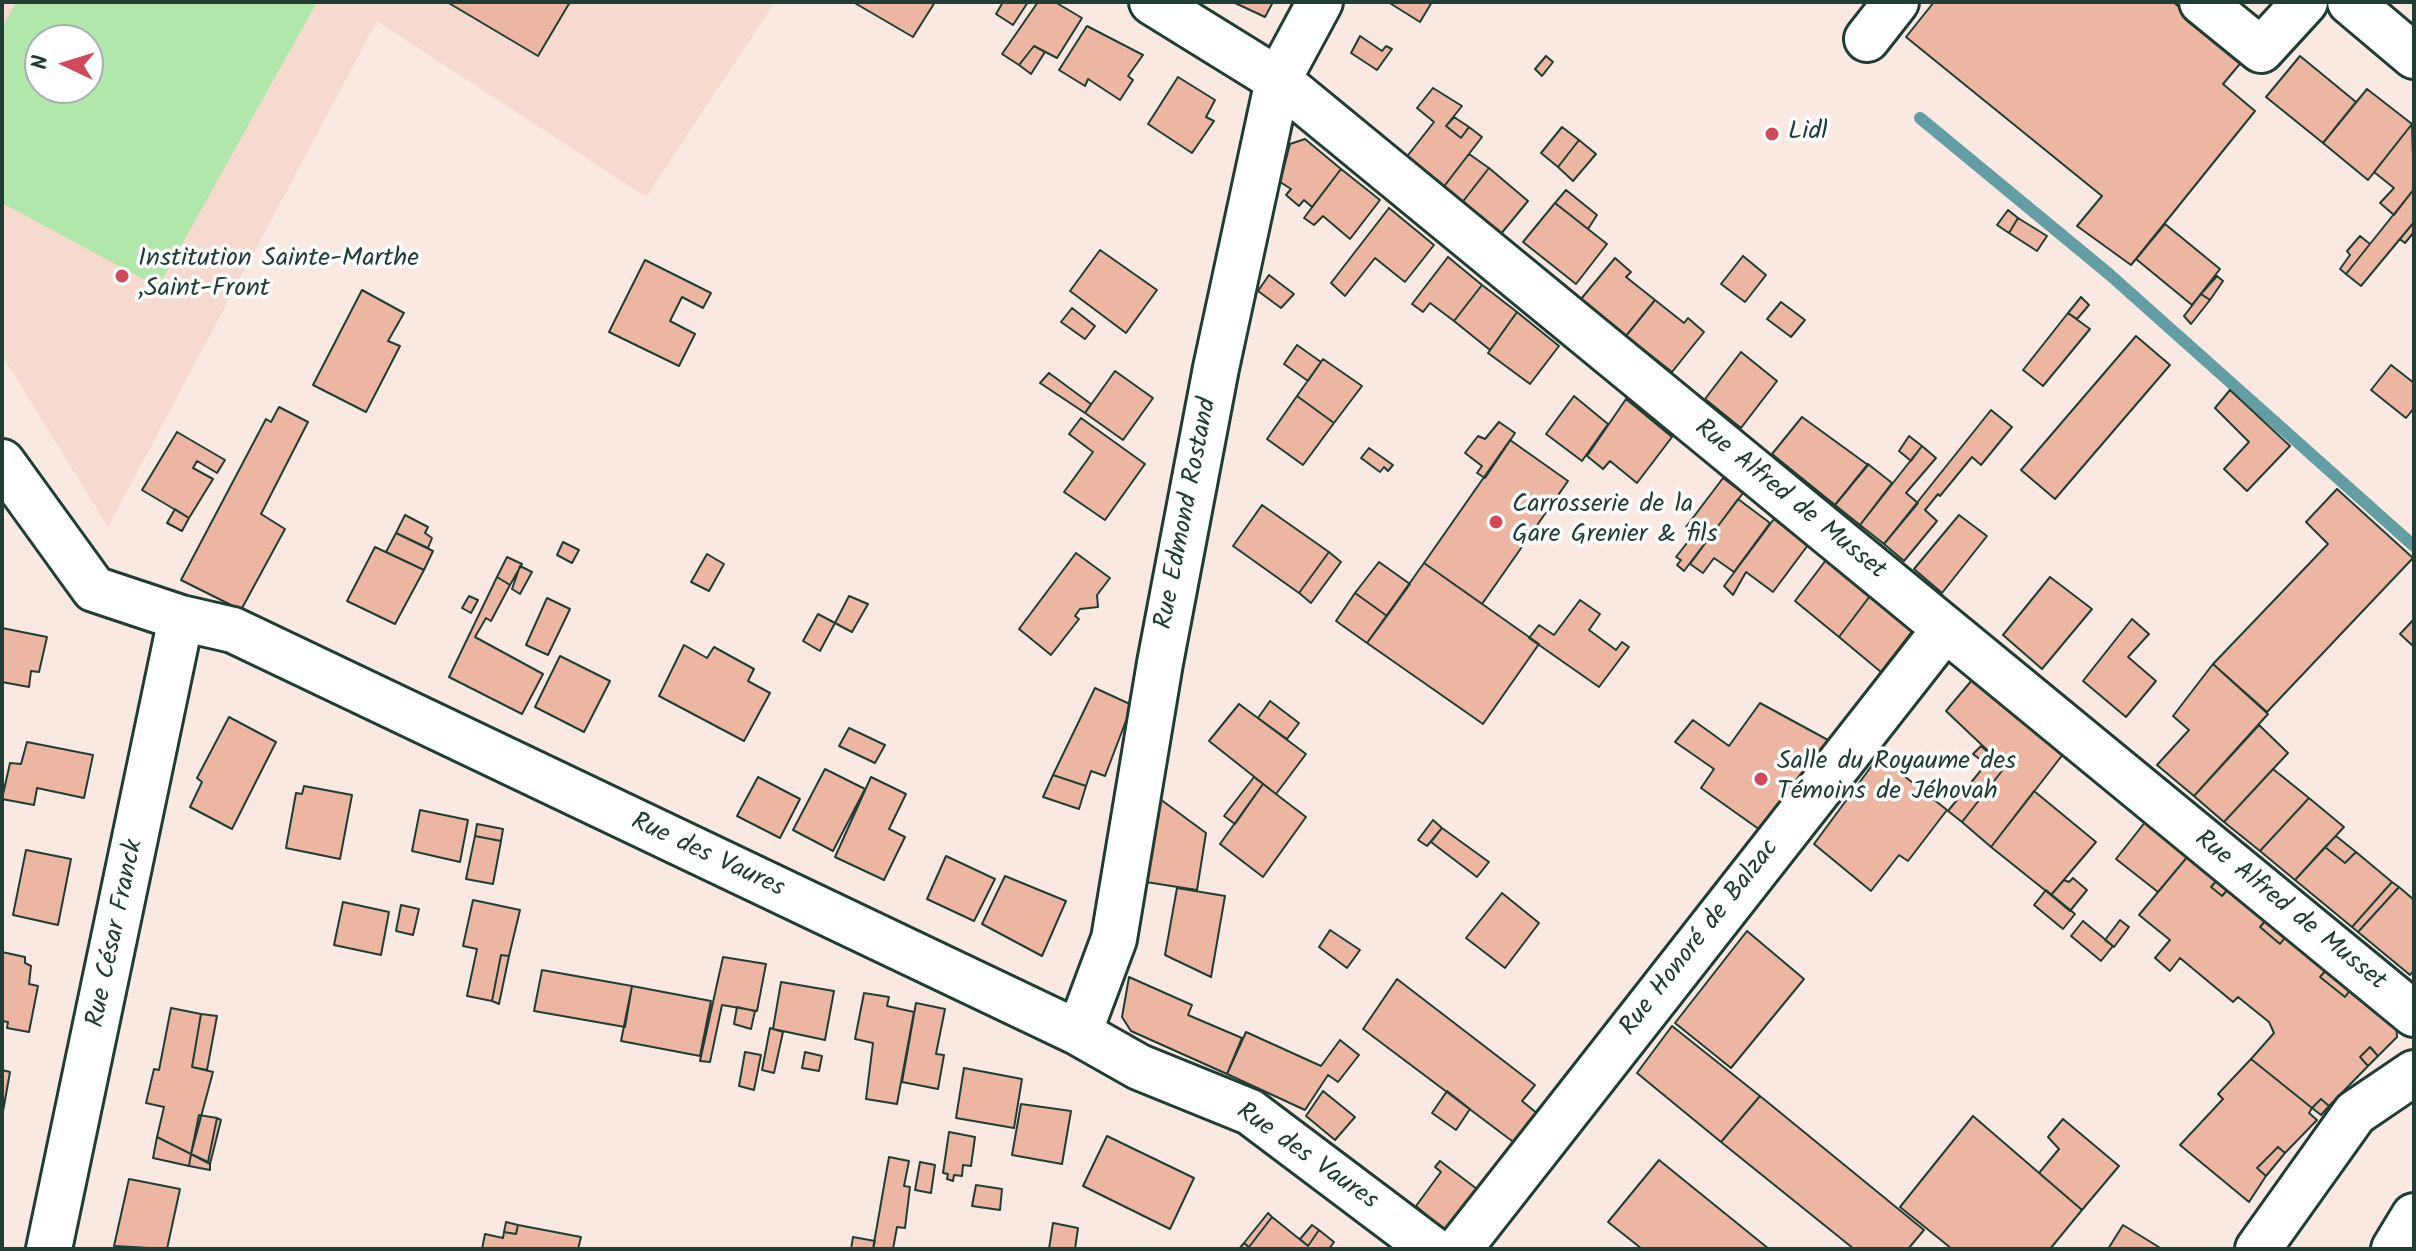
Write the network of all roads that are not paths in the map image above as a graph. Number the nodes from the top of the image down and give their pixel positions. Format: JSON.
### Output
{"nodes":[{"id":1,"x":1152,"y":2,"type":"edge"},
{"id":2,"x":1320,"y":2,"type":"edge"},
{"id":3,"x":1896,"y":2,"type":"edge"},
{"id":4,"x":2202,"y":2,"type":"edge"},
{"id":5,"x":2305,"y":2,"type":"edge"},
{"id":6,"x":2350,"y":2,"type":"edge"},
{"id":7,"x":1867,"y":39,"type":"dead end"},
{"id":8,"x":2414,"y":56,"type":"edge"},
{"id":9,"x":1278,"y":80,"type":"junction"},
{"id":10,"x":2,"y":462,"type":"edge"},
{"id":11,"x":181,"y":618,"type":"junction"},
{"id":12,"x":1945,"y":629,"type":"junction"},
{"id":13,"x":2414,"y":1014,"type":"edge"},
{"id":14,"x":1079,"y":1033,"type":"junction"},
{"id":15,"x":2414,"y":1073,"type":"edge"},
{"id":16,"x":2414,"y":1216,"type":"edge"},
{"id":17,"x":49,"y":1249,"type":"edge"},
{"id":18,"x":1432,"y":1249,"type":"edge"},
{"id":19,"x":1459,"y":1249,"type":"edge"},
{"id":20,"x":2258,"y":1249,"type":"edge"},
{"id":21,"x":2394,"y":1249,"type":"edge"}],
"edges":[{"from":1,"to":9,"type":"street","name":"Rue Alfred de Musset"},
{"from":2,"to":9,"type":"street","name":"Rue Edmond Rostand"},
{"from":3,"to":7,"type":"street"},
{"from":4,"to":5,"type":"street"},
{"from":6,"to":8,"type":"street"},
{"from":9,"to":12,"type":"street","name":"Rue Alfred de Musset"},
{"from":9,"to":14,"type":"street","name":"Rue Edmond Rostand"},
{"from":10,"to":11,"type":"street","name":"Rue des Vaures"},
{"from":11,"to":14,"type":"street","name":"Rue des Vaures"},
{"from":11,"to":17,"type":"street","name":"Rue César Franck"},
{"from":12,"to":13,"type":"street","name":"Rue Alfred de Musset"},
{"from":12,"to":19,"type":"street","name":"Rue Honoré de Balzac"},
{"from":14,"to":18,"type":"street","name":"Rue des Vaures"},
{"from":15,"to":20,"type":"street"},
{"from":16,"to":21,"type":"street"}]}
